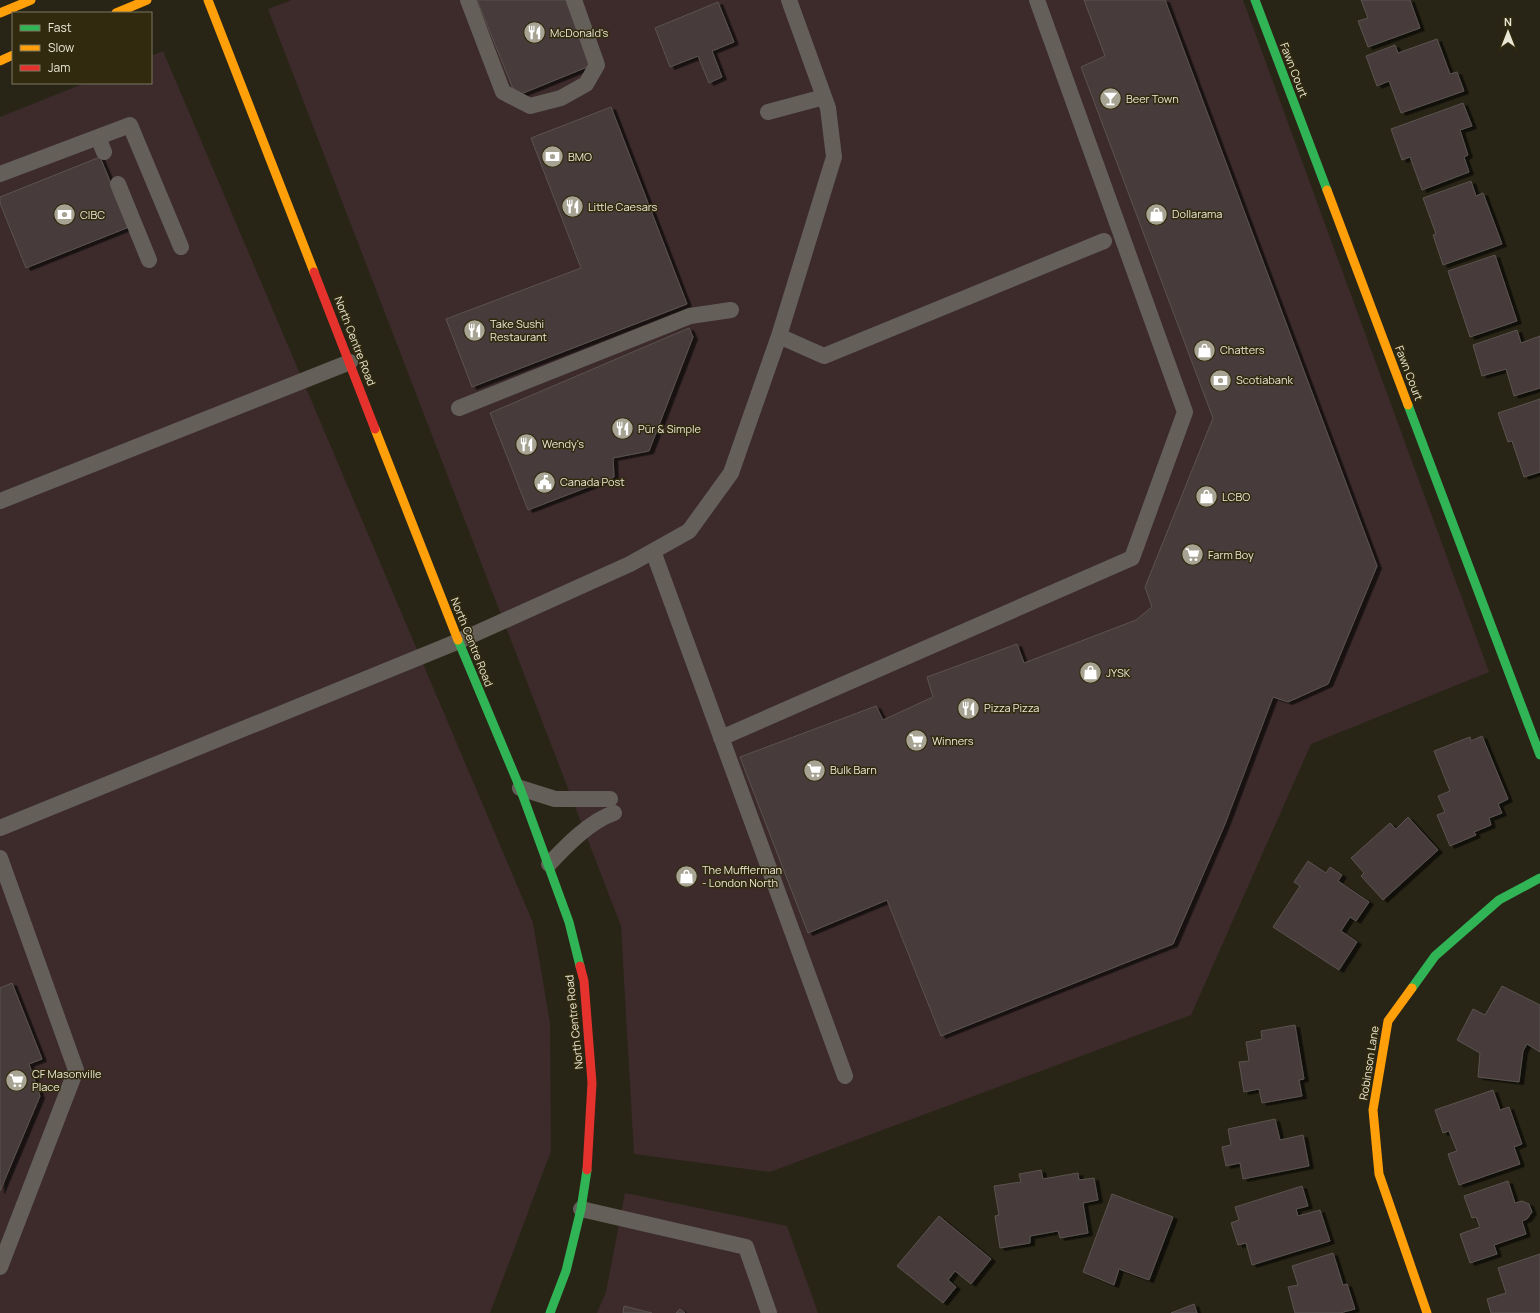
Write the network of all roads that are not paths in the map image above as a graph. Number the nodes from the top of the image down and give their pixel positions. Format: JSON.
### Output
{"nodes":[{"id":1,"x":31,"y":0,"type":"edge"},
{"id":2,"x":147,"y":0,"type":"edge"},
{"id":3,"x":208,"y":0,"type":"edge"},
{"id":4,"x":468,"y":0,"type":"edge"},
{"id":5,"x":574,"y":0,"type":"edge"},
{"id":6,"x":789,"y":0,"type":"edge"},
{"id":7,"x":1037,"y":0,"type":"edge"},
{"id":8,"x":1255,"y":0,"type":"edge"},
{"id":9,"x":118,"y":12,"type":"edge"},
{"id":10,"x":0,"y":13,"type":"edge"},
{"id":11,"x":12,"y":56,"type":"edge"},
{"id":12,"x":0,"y":61,"type":"edge"},
{"id":13,"x":824,"y":97,"type":"junction"},
{"id":14,"x":768,"y":112,"type":"dead end"},
{"id":15,"x":0,"y":174,"type":"edge"},
{"id":16,"x":118,"y":184,"type":"dead end"},
{"id":17,"x":1104,"y":241,"type":"dead end"},
{"id":18,"x":181,"y":247,"type":"dead end"},
{"id":19,"x":149,"y":260,"type":"dead end"},
{"id":20,"x":731,"y":310,"type":"dead end"},
{"id":21,"x":779,"y":336,"type":"junction"},
{"id":22,"x":350,"y":362,"type":"junction"},
{"id":23,"x":459,"y":408,"type":"dead end"},
{"id":24,"x":0,"y":501,"type":"edge"},
{"id":25,"x":653,"y":551,"type":"junction"},
{"id":26,"x":459,"y":641,"type":"junction"},
{"id":27,"x":721,"y":738,"type":"junction"},
{"id":28,"x":1540,"y":755,"type":"edge"},
{"id":29,"x":520,"y":788,"type":"junction"},
{"id":30,"x":0,"y":828,"type":"edge"},
{"id":31,"x":0,"y":858,"type":"edge"},
{"id":32,"x":549,"y":864,"type":"junction"},
{"id":33,"x":1540,"y":878,"type":"edge"},
{"id":34,"x":844,"y":1076,"type":"dead end"},
{"id":35,"x":581,"y":1209,"type":"junction"},
{"id":36,"x":0,"y":1267,"type":"edge"},
{"id":37,"x":550,"y":1313,"type":"edge"},
{"id":38,"x":769,"y":1313,"type":"edge"},
{"id":39,"x":1427,"y":1313,"type":"edge"}],
"edges":[{"from":1,"to":10,"type":"street"},
{"from":2,"to":9,"type":"street"},
{"from":3,"to":22,"type":"street","name":"North Centre Road"},
{"from":4,"to":5,"type":"lane"},
{"from":6,"to":13,"type":"lane"},
{"from":7,"to":27,"type":"lane"},
{"from":8,"to":28,"type":"street","name":"Fawn Court"},
{"from":11,"to":12,"type":"street"},
{"from":13,"to":14,"type":"lane"},
{"from":13,"to":21,"type":"lane"},
{"from":15,"to":18,"type":"lane"},
{"from":16,"to":19,"type":"lane"},
{"from":17,"to":21,"type":"lane"},
{"from":20,"to":23,"type":"lane"},
{"from":21,"to":25,"type":"lane"},
{"from":22,"to":24,"type":"lane"},
{"from":22,"to":26,"type":"street","name":"North Centre Road"},
{"from":25,"to":26,"type":"lane"},
{"from":25,"to":27,"type":"lane"},
{"from":26,"to":29,"type":"street","name":"North Centre Road"},
{"from":26,"to":30,"type":"lane"},
{"from":27,"to":34,"type":"lane"},
{"from":29,"to":32,"type":"street","name":"North Centre Road"},
{"from":29,"to":32,"type":"lane"},
{"from":31,"to":36,"type":"lane"},
{"from":32,"to":35,"type":"street","name":"North Centre Road"},
{"from":33,"to":39,"type":"street","name":"Robinson Lane"},
{"from":35,"to":37,"type":"street","name":"North Centre Road"},
{"from":35,"to":38,"type":"lane"}]}
